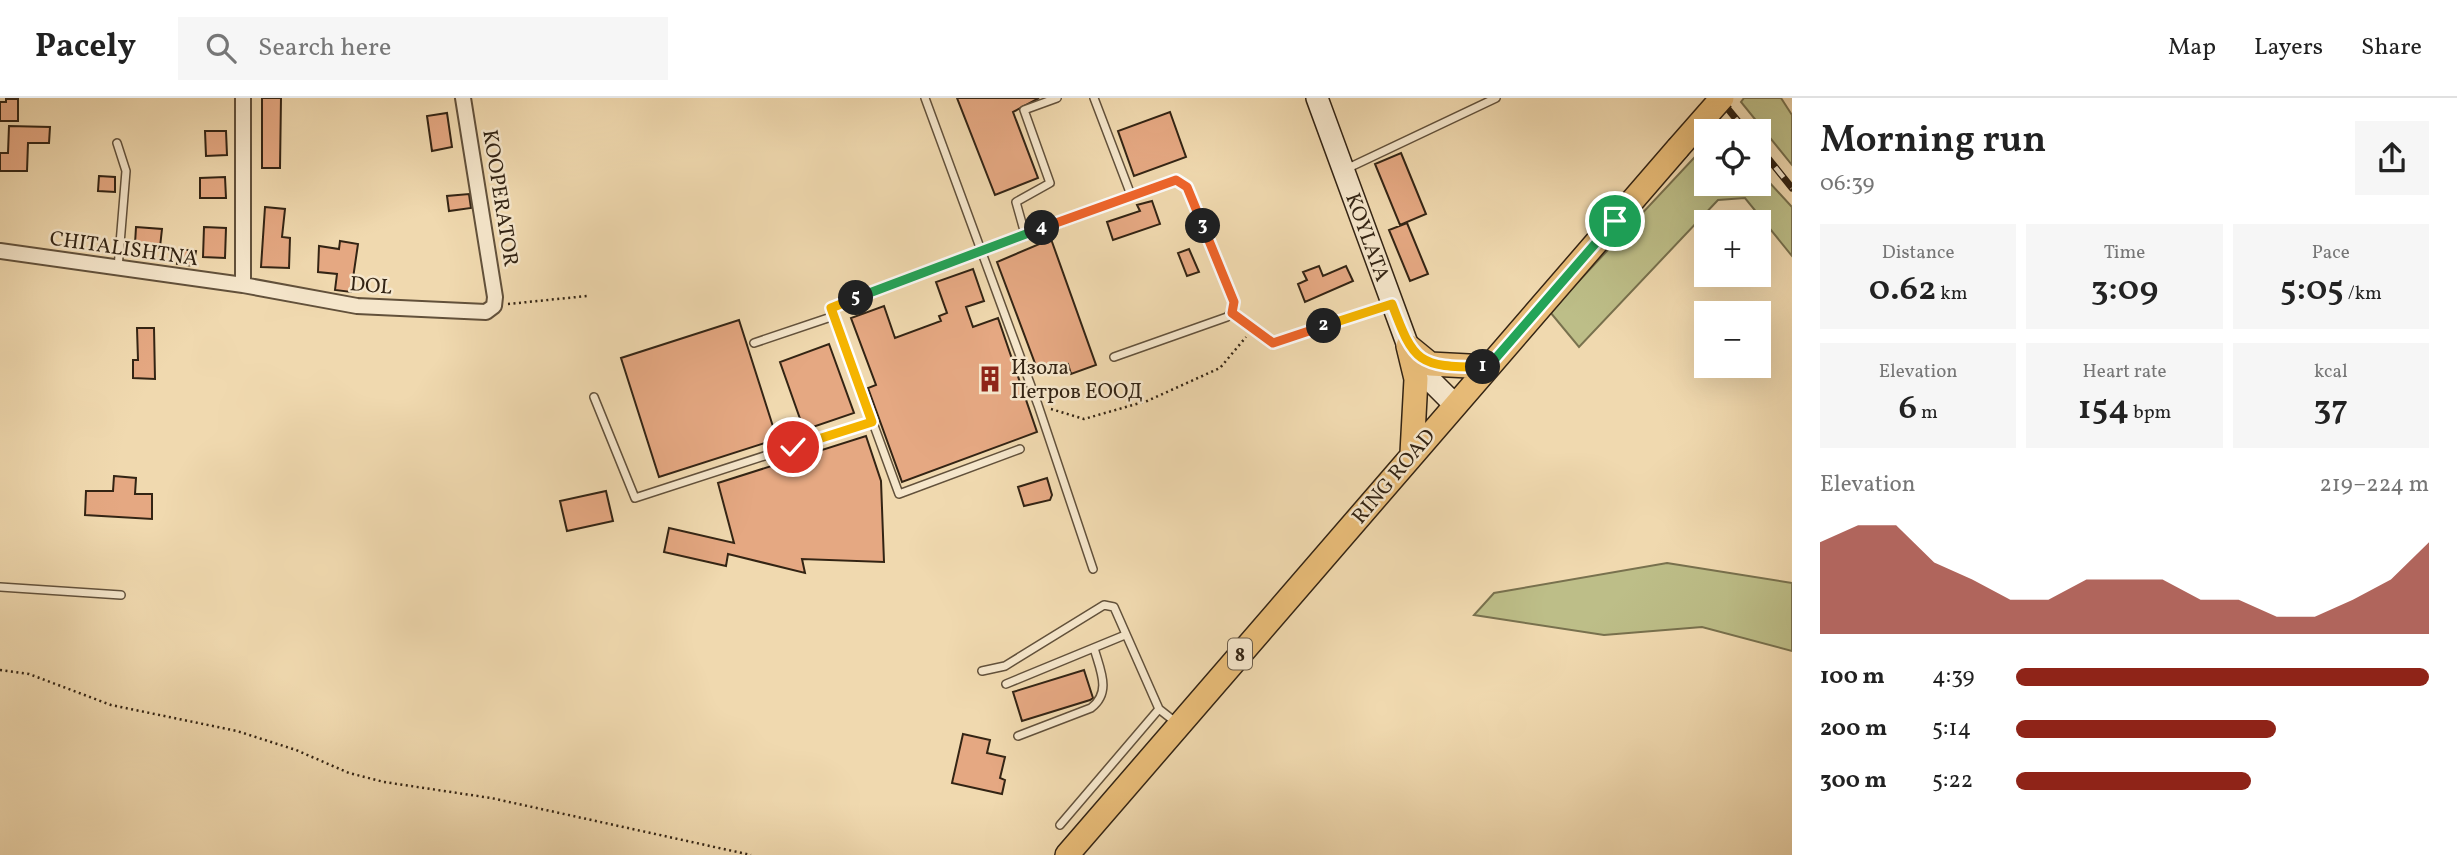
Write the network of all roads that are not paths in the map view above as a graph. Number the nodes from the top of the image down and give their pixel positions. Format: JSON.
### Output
{"nodes":[{"id":1,"x":243,"y":98,"type":"edge"},
{"id":2,"x":463,"y":98,"type":"edge"},
{"id":3,"x":925,"y":98,"type":"edge"},
{"id":4,"x":1057,"y":98,"type":"edge"},
{"id":5,"x":1094,"y":98,"type":"edge"},
{"id":6,"x":1317,"y":98,"type":"edge"},
{"id":7,"x":1496,"y":98,"type":"edge"},
{"id":8,"x":1722,"y":98,"type":"edge"},
{"id":9,"x":1487,"y":101,"type":"edge"},
{"id":10,"x":117,"y":143,"type":"dead end"},
{"id":11,"x":1344,"y":170,"type":"junction"},
{"id":12,"x":1130,"y":195,"type":"junction"},
{"id":13,"x":1025,"y":234,"type":"junction"},
{"id":14,"x":981,"y":250,"type":"junction"},
{"id":15,"x":0,"y":251,"type":"edge"},
{"id":16,"x":118,"y":269,"type":"junction"},
{"id":17,"x":243,"y":285,"type":"junction"},
{"id":18,"x":1392,"y":304,"type":"junction"},
{"id":19,"x":494,"y":306,"type":"joint"},
{"id":20,"x":832,"y":312,"type":"junction"},
{"id":21,"x":1232,"y":313,"type":"junction"},
{"id":22,"x":754,"y":343,"type":"dead end"},
{"id":23,"x":1408,"y":346,"type":"junction"},
{"id":24,"x":1114,"y":357,"type":"dead end"},
{"id":25,"x":1488,"y":367,"type":"junction"},
{"id":26,"x":594,"y":397,"type":"dead end"},
{"id":27,"x":1454,"y":404,"type":"junction"},
{"id":28,"x":872,"y":422,"type":"junction"},
{"id":29,"x":1020,"y":449,"type":"dead end"},
{"id":30,"x":1412,"y":453,"type":"junction"},
{"id":31,"x":1093,"y":569,"type":"dead end"},
{"id":32,"x":0,"y":587,"type":"edge"},
{"id":33,"x":121,"y":594,"type":"dead end"},
{"id":34,"x":1125,"y":635,"type":"junction"},
{"id":35,"x":1094,"y":648,"type":"junction"},
{"id":36,"x":982,"y":671,"type":"dead end"},
{"id":37,"x":1006,"y":684,"type":"dead end"},
{"id":38,"x":1158,"y":709,"type":"junction"},
{"id":39,"x":1178,"y":724,"type":"junction"},
{"id":40,"x":1018,"y":736,"type":"dead end"},
{"id":41,"x":1060,"y":825,"type":"dead end"},
{"id":42,"x":1067,"y":855,"type":"edge"}],
"edges":[{"from":1,"to":17,"type":"street"},
{"from":2,"to":19,"type":"street","name":"KOOPERATOR"},
{"from":3,"to":14,"type":"lane"},
{"from":4,"to":13,"type":"lane"},
{"from":5,"to":12,"type":"lane"},
{"from":6,"to":11,"type":"street","name":"KOYLATA"},
{"from":7,"to":9,"type":"lane"},
{"from":8,"to":25,"type":"main road","name":"RING ROAD","number":"8","bridge":true},
{"from":9,"to":11,"type":"lane"},
{"from":10,"to":16,"type":"lane"},
{"from":11,"to":18,"type":"street","name":"KOYLATA"},
{"from":12,"to":13,"type":"lane"},
{"from":12,"to":21,"type":"lane"},
{"from":13,"to":14,"type":"lane"},
{"from":14,"to":20,"type":"lane"},
{"from":14,"to":31,"type":"lane"},
{"from":15,"to":16,"type":"street","name":"CHITALISHTNA"},
{"from":16,"to":17,"type":"street","name":"CHITALISHTNA"},
{"from":17,"to":19,"type":"street","name":"DOL"},
{"from":18,"to":21,"type":"lane"},
{"from":18,"to":23,"type":"street","name":"KOYLATA"},
{"from":20,"to":22,"type":"lane"},
{"from":20,"to":28,"type":"lane"},
{"from":21,"to":24,"type":"lane"},
{"from":23,"to":25,"type":"main road"},
{"from":23,"to":27,"type":"street","name":"KOYLATA"},
{"from":23,"to":30,"type":"main road"},
{"from":25,"to":27,"type":"main road","name":"RING ROAD","number":"8"},
{"from":26,"to":28,"type":"lane"},
{"from":27,"to":30,"type":"main road","name":"RING ROAD","number":"8"},
{"from":28,"to":29,"type":"lane"},
{"from":30,"to":39,"type":"main road","name":"RING ROAD","number":"8"},
{"from":32,"to":33,"type":"lane"},
{"from":34,"to":35,"type":"lane"},
{"from":34,"to":36,"type":"lane"},
{"from":34,"to":38,"type":"lane"},
{"from":35,"to":37,"type":"lane"},
{"from":35,"to":40,"type":"lane"},
{"from":38,"to":39,"type":"lane"},
{"from":38,"to":41,"type":"lane"},
{"from":39,"to":42,"type":"main road","name":"RING ROAD","number":"8"}]}
